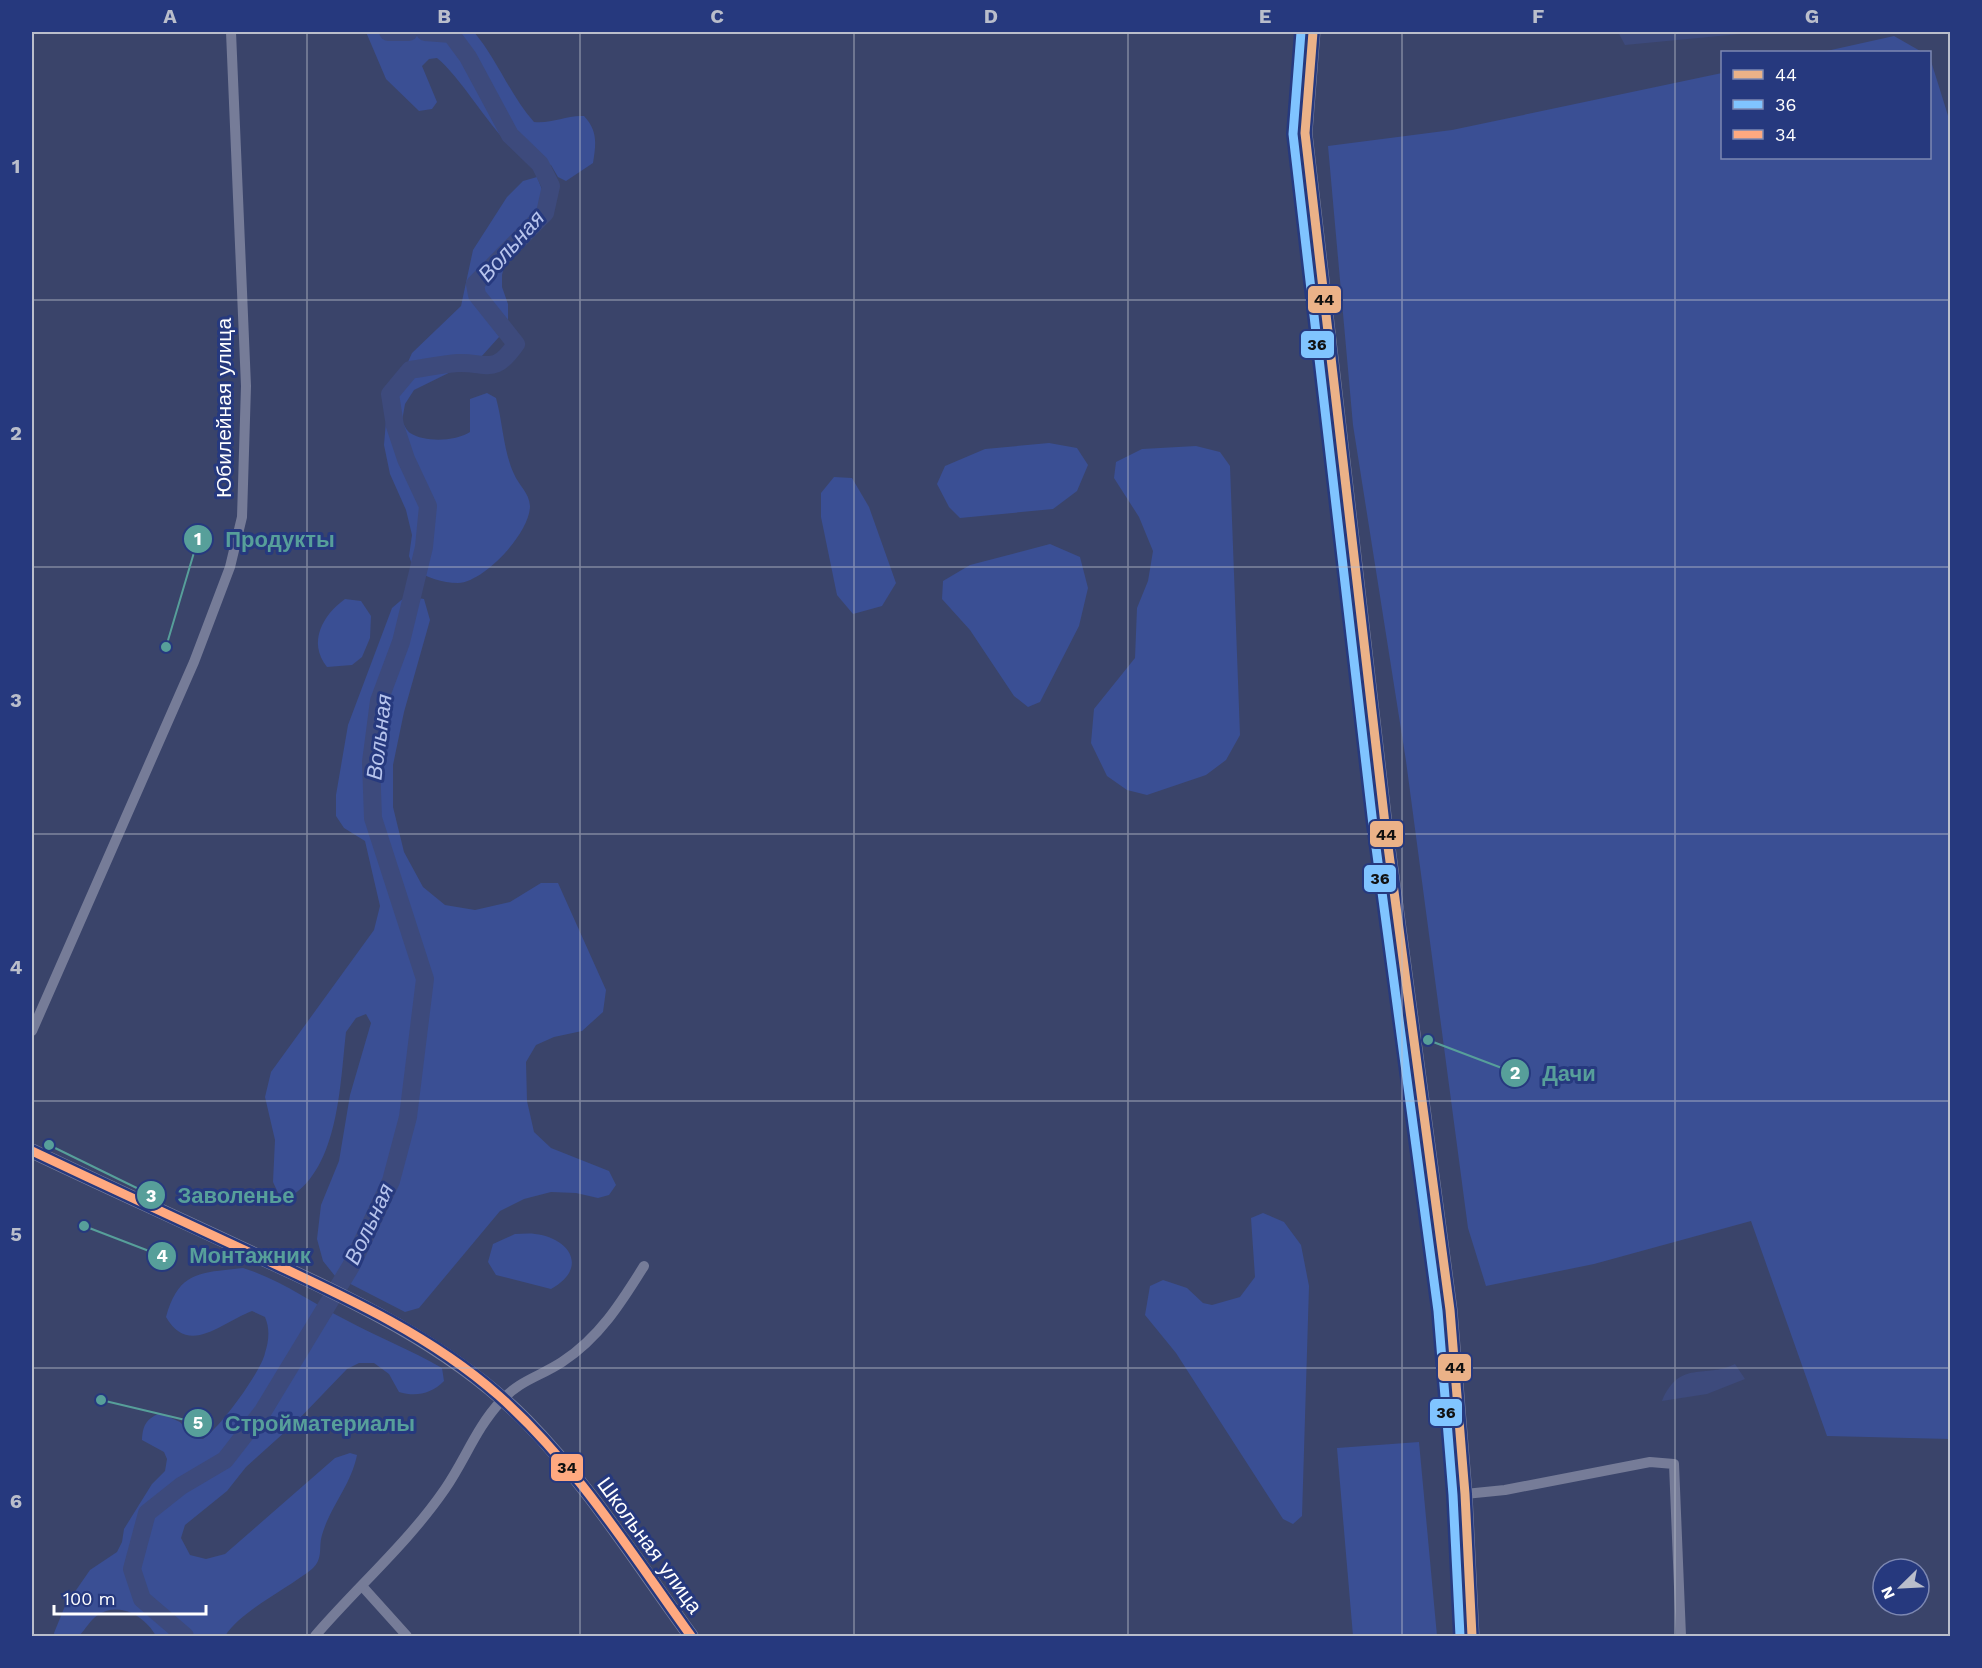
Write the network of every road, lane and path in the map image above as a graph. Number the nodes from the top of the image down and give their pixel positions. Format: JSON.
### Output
{"nodes":[{"id":1,"x":231,"y":32,"type":"edge"},
{"id":2,"x":1313,"y":32,"type":"edge"},
{"id":3,"x":32,"y":1031,"type":"edge"},
{"id":4,"x":32,"y":1151,"type":"edge"},
{"id":5,"x":644,"y":1266,"type":"dead end"},
{"id":6,"x":502,"y":1399,"type":"junction"},
{"id":7,"x":1466,"y":1494,"type":"junction"},
{"id":8,"x":362,"y":1586,"type":"junction"},
{"id":9,"x":315,"y":1636,"type":"edge"},
{"id":10,"x":407,"y":1636,"type":"edge"},
{"id":11,"x":691,"y":1636,"type":"edge"},
{"id":12,"x":1472,"y":1636,"type":"edge"},
{"id":13,"x":1681,"y":1636,"type":"edge"}],
"edges":[{"from":1,"to":3,"type":"street","name":"Юбилейная улица"},
{"from":2,"to":7,"type":"street"},
{"from":4,"to":6,"type":"street","name":"Школьная улица"},
{"from":5,"to":6,"type":"street"},
{"from":6,"to":8,"type":"street"},
{"from":6,"to":11,"type":"street","name":"Школьная улица"},
{"from":7,"to":12,"type":"street"},
{"from":7,"to":13,"type":"street"},
{"from":8,"to":9,"type":"street"},
{"from":8,"to":10,"type":"street"}]}
